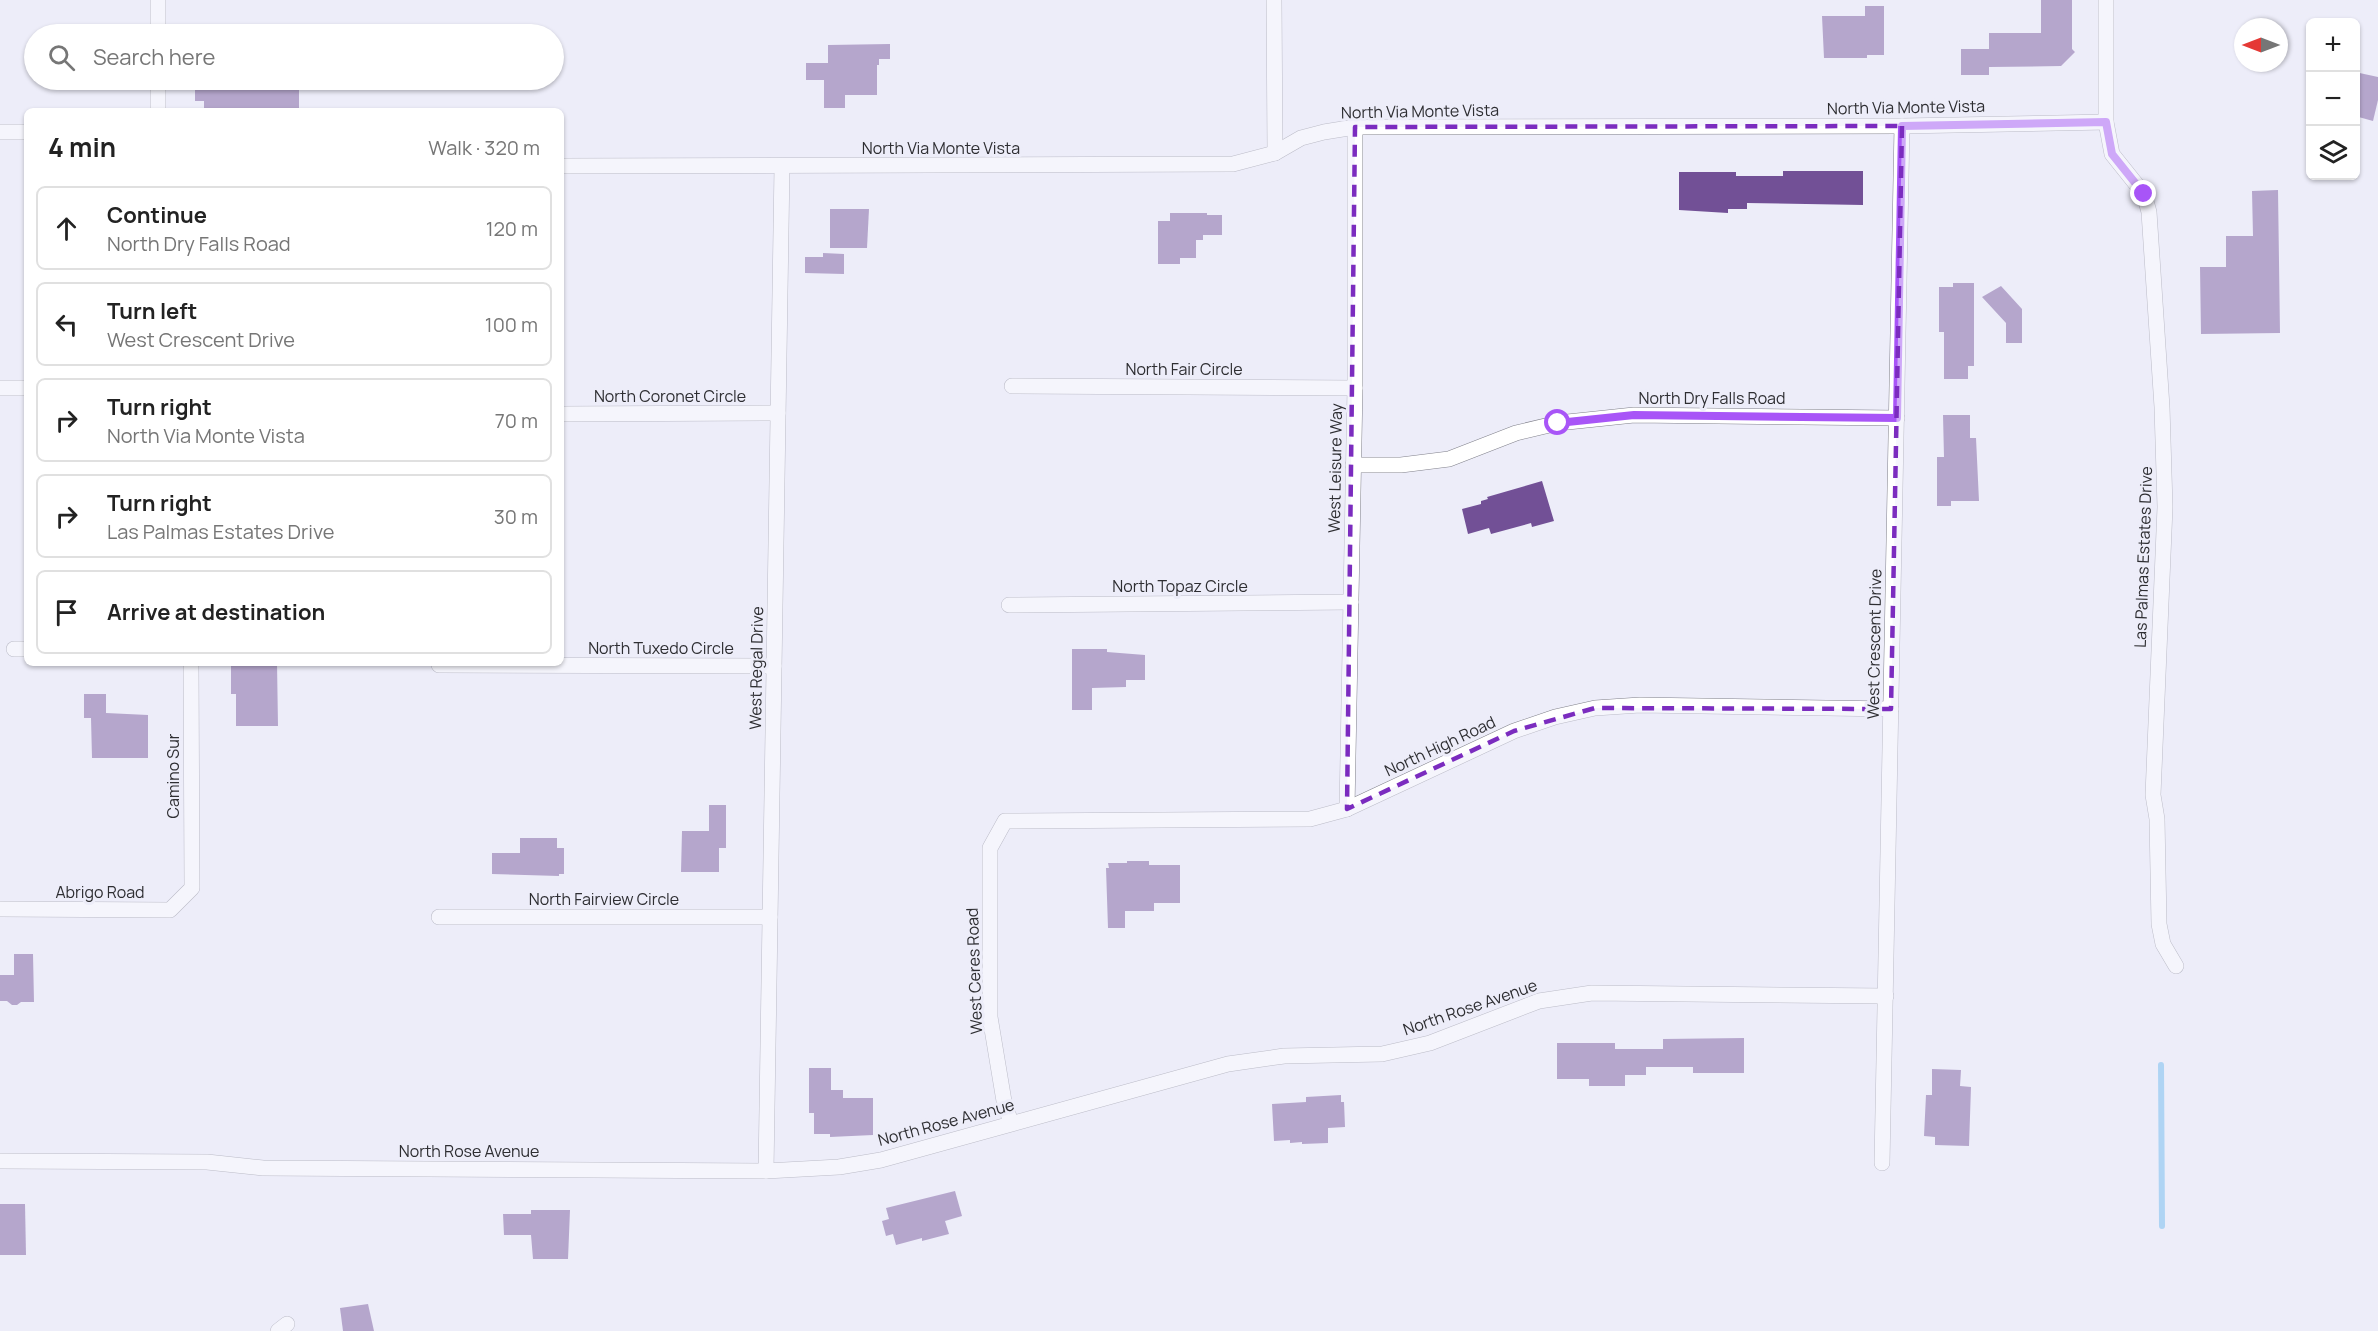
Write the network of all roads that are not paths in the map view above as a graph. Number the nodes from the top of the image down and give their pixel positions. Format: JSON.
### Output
{"nodes":[{"id":1,"x":158,"y":0,"type":"edge"},
{"id":2,"x":1274,"y":0,"type":"edge"},
{"id":3,"x":2106,"y":0,"type":"edge"},
{"id":4,"x":158,"y":24,"type":"edge"},
{"id":5,"x":158,"y":90,"type":"edge"},
{"id":6,"x":158,"y":108,"type":"edge"},
{"id":7,"x":2106,"y":122,"type":"junction"},
{"id":8,"x":1902,"y":126,"type":"junction"},
{"id":9,"x":1355,"y":127,"type":"junction"},
{"id":10,"x":0,"y":132,"type":"edge"},
{"id":11,"x":24,"y":132,"type":"edge"},
{"id":12,"x":1275,"y":153,"type":"junction"},
{"id":13,"x":564,"y":166,"type":"edge"},
{"id":14,"x":782,"y":167,"type":"junction"},
{"id":15,"x":1012,"y":386,"type":"dead end"},
{"id":16,"x":0,"y":388,"type":"edge"},
{"id":17,"x":24,"y":388,"type":"edge"},
{"id":18,"x":1354,"y":388,"type":"junction"},
{"id":19,"x":778,"y":413,"type":"junction"},
{"id":20,"x":564,"y":414,"type":"edge"},
{"id":21,"x":1897,"y":418,"type":"junction"},
{"id":22,"x":1353,"y":465,"type":"junction"},
{"id":23,"x":1351,"y":602,"type":"junction"},
{"id":24,"x":1009,"y":605,"type":"dead end"},
{"id":25,"x":564,"y":665,"type":"edge"},
{"id":26,"x":191,"y":666,"type":"edge"},
{"id":27,"x":774,"y":666,"type":"junction"},
{"id":28,"x":1891,"y":709,"type":"junction"},
{"id":29,"x":1347,"y":809,"type":"junction"},
{"id":30,"x":1005,"y":820,"type":"joint"},
{"id":31,"x":192,"y":888,"type":"joint"},
{"id":32,"x":0,"y":909,"type":"edge"},
{"id":33,"x":439,"y":917,"type":"dead end"},
{"id":34,"x":770,"y":917,"type":"junction"},
{"id":35,"x":2176,"y":966,"type":"dead end"},
{"id":36,"x":1886,"y":996,"type":"junction"},
{"id":37,"x":1011,"y":1123,"type":"junction"},
{"id":38,"x":0,"y":1161,"type":"edge"},
{"id":39,"x":1882,"y":1163,"type":"dead end"},
{"id":40,"x":766,"y":1171,"type":"junction"}],
"edges":[{"from":1,"to":4,"type":"street"},
{"from":2,"to":12,"type":"street"},
{"from":3,"to":7,"type":"street"},
{"from":5,"to":6,"type":"street"},
{"from":7,"to":8,"type":"street","name":"North Via Monte Vista"},
{"from":7,"to":35,"type":"street","name":"Las Palmas Estates Drive"},
{"from":8,"to":9,"type":"street","name":"North Via Monte Vista"},
{"from":8,"to":21,"type":"street","name":"West Crescent Drive"},
{"from":9,"to":12,"type":"street","name":"North Via Monte Vista"},
{"from":9,"to":18,"type":"street","name":"West Leisure Way"},
{"from":10,"to":11,"type":"street"},
{"from":12,"to":14,"type":"street","name":"North Via Monte Vista"},
{"from":13,"to":14,"type":"street","name":"North Via Monte Vista"},
{"from":14,"to":19,"type":"street","name":"West Regal Drive"},
{"from":15,"to":18,"type":"street","name":"North Fair Circle"},
{"from":16,"to":17,"type":"street"},
{"from":18,"to":22,"type":"street","name":"West Leisure Way"},
{"from":19,"to":20,"type":"street","name":"North Coronet Circle"},
{"from":19,"to":27,"type":"street","name":"West Regal Drive"},
{"from":21,"to":22,"type":"street","name":"North Dry Falls Road"},
{"from":21,"to":28,"type":"street","name":"West Crescent Drive"},
{"from":22,"to":23,"type":"street","name":"West Leisure Way"},
{"from":23,"to":24,"type":"street","name":"North Topaz Circle"},
{"from":23,"to":29,"type":"street","name":"West Leisure Way"},
{"from":25,"to":27,"type":"street","name":"North Tuxedo Circle"},
{"from":26,"to":31,"type":"street","name":"Camino Sur"},
{"from":27,"to":34,"type":"street","name":"West Regal Drive"},
{"from":28,"to":29,"type":"street","name":"North High Road"},
{"from":28,"to":36,"type":"street","name":"West Crescent Drive"},
{"from":29,"to":30,"type":"street","name":"North High Road"},
{"from":30,"to":37,"type":"street","name":"West Ceres Road"},
{"from":31,"to":32,"type":"street","name":"Abrigo Road"},
{"from":33,"to":34,"type":"street","name":"North Fairview Circle"},
{"from":34,"to":40,"type":"street","name":"West Regal Drive"},
{"from":36,"to":37,"type":"street","name":"North Rose Avenue"},
{"from":36,"to":39,"type":"street","name":"West Crescent Drive"},
{"from":37,"to":40,"type":"street","name":"North Rose Avenue"},
{"from":38,"to":40,"type":"street","name":"North Rose Avenue"}]}
